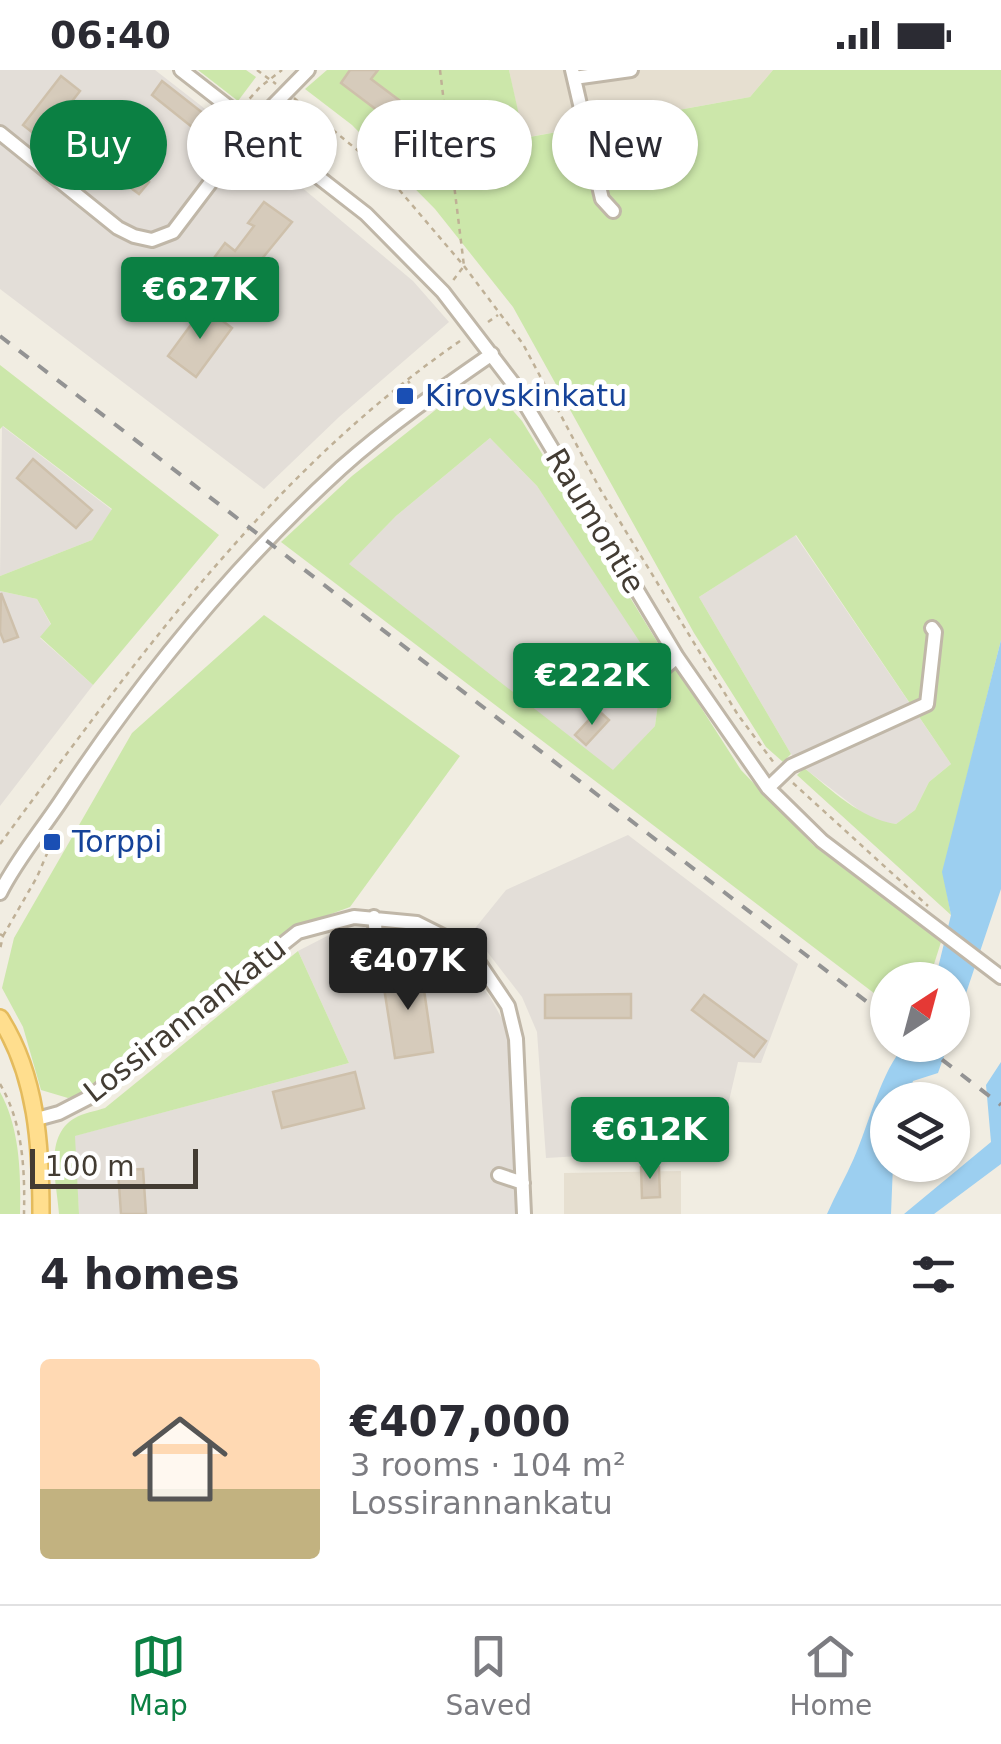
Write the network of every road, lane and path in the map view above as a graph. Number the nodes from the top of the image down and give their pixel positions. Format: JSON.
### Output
{"nodes":[{"id":1,"x":181,"y":70,"type":"edge"},
{"id":2,"x":257,"y":70,"type":"edge"},
{"id":3,"x":282,"y":70,"type":"edge"},
{"id":4,"x":308,"y":70,"type":"edge"},
{"id":5,"x":440,"y":70,"type":"edge"},
{"id":6,"x":631,"y":70,"type":"edge"},
{"id":7,"x":574,"y":74,"type":"edge"},
{"id":8,"x":270,"y":80,"type":"junction"},
{"id":9,"x":285,"y":90,"type":"junction"},
{"id":10,"x":220,"y":100,"type":"edge"},
{"id":11,"x":250,"y":100,"type":"edge"},
{"id":12,"x":276,"y":100,"type":"edge"},
{"id":13,"x":0,"y":133,"type":"edge"},
{"id":14,"x":205,"y":190,"type":"edge"},
{"id":15,"x":336,"y":190,"type":"edge"},
{"id":16,"x":613,"y":212,"type":"dead end"},
{"id":17,"x":464,"y":266,"type":"junction"},
{"id":18,"x":444,"y":292,"type":"junction"},
{"id":19,"x":499,"y":314,"type":"junction"},
{"id":20,"x":488,"y":322,"type":"dead end"},
{"id":21,"x":492,"y":354,"type":"junction"},
{"id":22,"x":406,"y":378,"type":"dead end"},
{"id":23,"x":396,"y":403,"type":"dead end"},
{"id":24,"x":932,"y":628,"type":"dead end"},
{"id":25,"x":677,"y":657,"type":"junction"},
{"id":26,"x":634,"y":694,"type":"dead end"},
{"id":27,"x":784,"y":773,"type":"junction"},
{"id":28,"x":768,"y":788,"type":"junction"},
{"id":29,"x":52,"y":842,"type":"dead end"},
{"id":30,"x":2,"y":887,"type":"edge"},
{"id":31,"x":912,"y":900,"type":"junction"},
{"id":32,"x":374,"y":917,"type":"junction"},
{"id":33,"x":2,"y":935,"type":"edge"},
{"id":34,"x":0,"y":949,"type":"edge"},
{"id":35,"x":380,"y":959,"type":"dead end"},
{"id":36,"x":1001,"y":977,"type":"edge"},
{"id":37,"x":0,"y":1018,"type":"edge"},
{"id":38,"x":0,"y":1084,"type":"edge"},
{"id":39,"x":37,"y":1119,"type":"junction"},
{"id":40,"x":499,"y":1175,"type":"dead end"},
{"id":41,"x":523,"y":1183,"type":"junction"},
{"id":42,"x":24,"y":1214,"type":"edge"},
{"id":43,"x":41,"y":1214,"type":"edge"},
{"id":44,"x":524,"y":1214,"type":"edge"}],
"edges":[{"from":1,"to":10,"type":"street"},
{"from":2,"to":8,"type":"path"},
{"from":3,"to":8,"type":"path"},
{"from":4,"to":9,"type":"street"},
{"from":5,"to":17,"type":"path"},
{"from":6,"to":7,"type":"street"},
{"from":7,"to":16,"type":"street"},
{"from":8,"to":9,"type":"path"},
{"from":8,"to":11,"type":"path"},
{"from":9,"to":12,"type":"street"},
{"from":9,"to":17,"type":"path"},
{"from":13,"to":14,"type":"street"},
{"from":15,"to":18,"type":"street"},
{"from":17,"to":18,"type":"path"},
{"from":17,"to":19,"type":"path"},
{"from":18,"to":21,"type":"street"},
{"from":19,"to":20,"type":"path"},
{"from":19,"to":27,"type":"path"},
{"from":21,"to":25,"type":"street","name":"Raumontie"},
{"from":21,"to":30,"type":"street"},
{"from":22,"to":23,"type":"path"},
{"from":24,"to":27,"type":"street"},
{"from":25,"to":26,"type":"street"},
{"from":25,"to":28,"type":"street","name":"Raumontie"},
{"from":27,"to":28,"type":"street"},
{"from":27,"to":31,"type":"path"},
{"from":28,"to":31,"type":"street","name":"Raumontie"},
{"from":29,"to":33,"type":"path"},
{"from":31,"to":36,"type":"street","name":"Raumontie"},
{"from":32,"to":35,"type":"street"},
{"from":32,"to":39,"type":"street","name":"Lossirannankatu"},
{"from":32,"to":41,"type":"street","name":"Lossirannankatu"},
{"from":33,"to":34,"type":"path"},
{"from":37,"to":39,"type":"main road"},
{"from":38,"to":42,"type":"path"},
{"from":39,"to":43,"type":"main road"},
{"from":40,"to":41,"type":"street"},
{"from":41,"to":44,"type":"street","name":"Lossirannankatu"}]}
